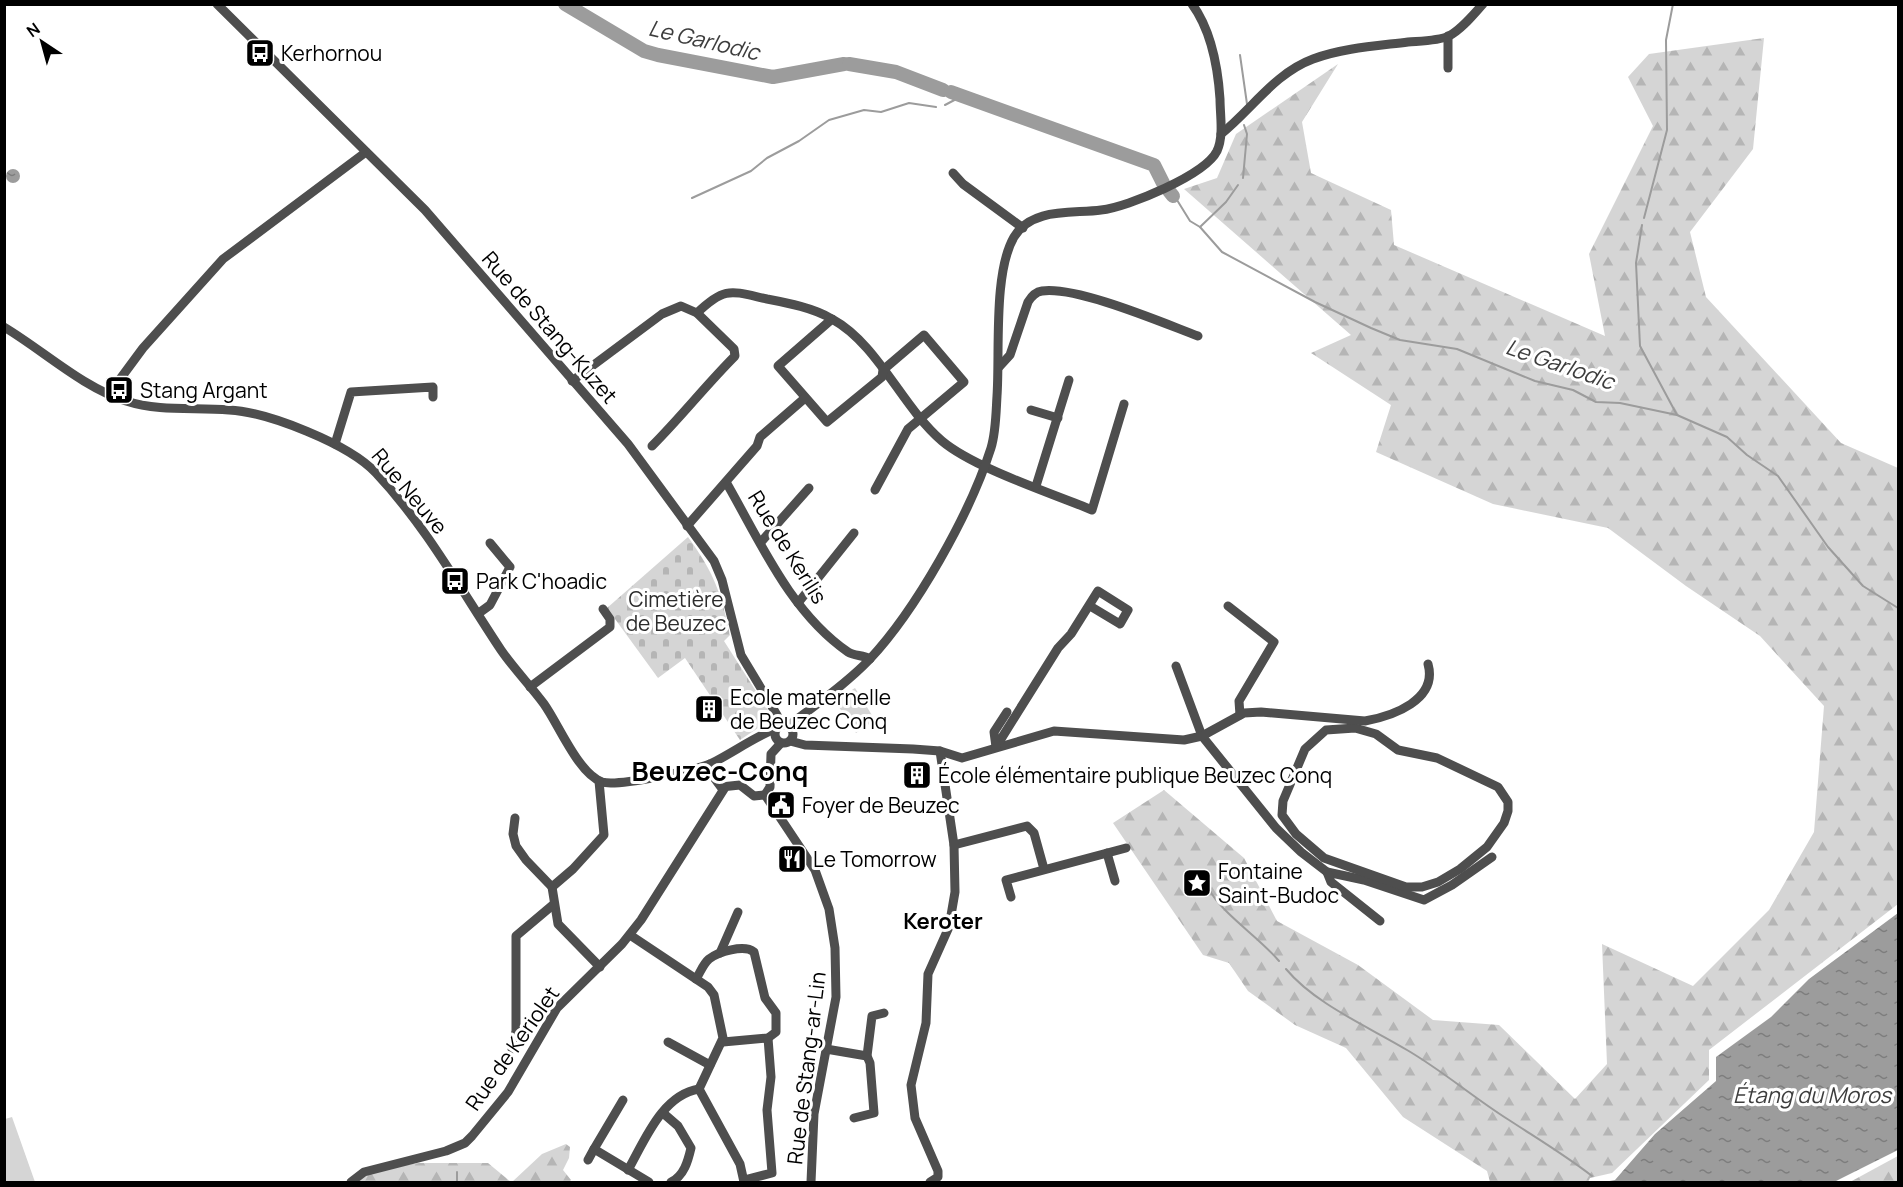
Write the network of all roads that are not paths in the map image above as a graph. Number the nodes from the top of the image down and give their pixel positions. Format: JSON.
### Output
{"nodes":[{"id":1,"x":217,"y":4,"type":"edge"},
{"id":2,"x":1192,"y":4,"type":"edge"},
{"id":3,"x":1483,"y":4,"type":"edge"},
{"id":4,"x":1448,"y":36,"type":"junction"},
{"id":5,"x":1448,"y":68,"type":"dead end"},
{"id":6,"x":1221,"y":134,"type":"junction"},
{"id":7,"x":366,"y":152,"type":"junction"},
{"id":8,"x":953,"y":173,"type":"dead end"},
{"id":9,"x":1023,"y":228,"type":"junction"},
{"id":10,"x":697,"y":313,"type":"junction"},
{"id":11,"x":832,"y":319,"type":"junction"},
{"id":12,"x":4,"y":327,"type":"edge"},
{"id":13,"x":1198,"y":336,"type":"dead end"},
{"id":14,"x":999,"y":367,"type":"junction"},
{"id":15,"x":883,"y":370,"type":"junction"},
{"id":16,"x":1069,"y":380,"type":"dead end"},
{"id":17,"x":572,"y":381,"type":"junction"},
{"id":18,"x":109,"y":394,"type":"junction"},
{"id":19,"x":433,"y":397,"type":"dead end"},
{"id":20,"x":806,"y":398,"type":"junction"},
{"id":21,"x":1124,"y":404,"type":"dead end"},
{"id":22,"x":1031,"y":410,"type":"dead end"},
{"id":23,"x":921,"y":418,"type":"junction"},
{"id":24,"x":1058,"y":418,"type":"junction"},
{"id":25,"x":335,"y":444,"type":"junction"},
{"id":26,"x":652,"y":446,"type":"dead end"},
{"id":27,"x":984,"y":465,"type":"junction"},
{"id":28,"x":726,"y":482,"type":"junction"},
{"id":29,"x":1036,"y":486,"type":"junction"},
{"id":30,"x":809,"y":488,"type":"dead end"},
{"id":31,"x":875,"y":490,"type":"dead end"},
{"id":32,"x":687,"y":526,"type":"junction"},
{"id":33,"x":854,"y":533,"type":"dead end"},
{"id":34,"x":761,"y":542,"type":"junction"},
{"id":35,"x":490,"y":543,"type":"dead end"},
{"id":36,"x":798,"y":603,"type":"junction"},
{"id":37,"x":1090,"y":606,"type":"dead end"},
{"id":38,"x":1228,"y":606,"type":"dead end"},
{"id":39,"x":603,"y":609,"type":"dead end"},
{"id":40,"x":479,"y":613,"type":"junction"},
{"id":41,"x":850,"y":653,"type":"junction"},
{"id":42,"x":870,"y":659,"type":"junction"},
{"id":43,"x":1428,"y":664,"type":"dead end"},
{"id":44,"x":1176,"y":666,"type":"dead end"},
{"id":45,"x":856,"y":672,"type":"junction"},
{"id":46,"x":530,"y":687,"type":"junction"},
{"id":47,"x":1007,"y":712,"type":"dead end"},
{"id":48,"x":1240,"y":715,"type":"junction"},
{"id":49,"x":1321,"y":718,"type":"junction"},
{"id":50,"x":782,"y":727,"type":"junction"},
{"id":51,"x":1326,"y":730,"type":"junction"},
{"id":52,"x":1202,"y":736,"type":"junction"},
{"id":53,"x":786,"y":742,"type":"junction"},
{"id":54,"x":996,"y":747,"type":"junction"},
{"id":55,"x":940,"y":751,"type":"junction"},
{"id":56,"x":710,"y":764,"type":"junction"},
{"id":57,"x":599,"y":781,"type":"junction"},
{"id":58,"x":724,"y":789,"type":"junction"},
{"id":59,"x":765,"y":795,"type":"junction"},
{"id":60,"x":515,"y":818,"type":"dead end"},
{"id":61,"x":954,"y":845,"type":"junction"},
{"id":62,"x":1126,"y":848,"type":"dead end"},
{"id":63,"x":1107,"y":853,"type":"junction"},
{"id":64,"x":1492,"y":857,"type":"dead end"},
{"id":65,"x":1044,"y":869,"type":"junction"},
{"id":66,"x":1327,"y":872,"type":"junction"},
{"id":67,"x":1115,"y":881,"type":"dead end"},
{"id":68,"x":552,"y":887,"type":"junction"},
{"id":69,"x":1011,"y":897,"type":"dead end"},
{"id":70,"x":554,"y":904,"type":"junction"},
{"id":71,"x":738,"y":912,"type":"dead end"},
{"id":72,"x":1380,"y":921,"type":"dead end"},
{"id":73,"x":630,"y":934,"type":"junction"},
{"id":74,"x":720,"y":953,"type":"junction"},
{"id":75,"x":600,"y":967,"type":"junction"},
{"id":76,"x":696,"y":979,"type":"junction"},
{"id":77,"x":884,"y":1013,"type":"dead end"},
{"id":78,"x":768,"y":1038,"type":"junction"},
{"id":79,"x":668,"y":1042,"type":"dead end"},
{"id":80,"x":723,"y":1042,"type":"junction"},
{"id":81,"x":512,"y":1049,"type":"dead end"},
{"id":82,"x":826,"y":1049,"type":"junction"},
{"id":83,"x":867,"y":1056,"type":"junction"},
{"id":84,"x":710,"y":1065,"type":"junction"},
{"id":85,"x":699,"y":1089,"type":"junction"},
{"id":86,"x":623,"y":1100,"type":"dead end"},
{"id":87,"x":663,"y":1113,"type":"junction"},
{"id":88,"x":855,"y":1119,"type":"dead end"},
{"id":89,"x":594,"y":1149,"type":"junction"},
{"id":90,"x":588,"y":1160,"type":"dead end"},
{"id":91,"x":628,"y":1170,"type":"junction"},
{"id":92,"x":744,"y":1181,"type":"edge"},
{"id":93,"x":351,"y":1182,"type":"edge"},
{"id":94,"x":649,"y":1182,"type":"edge"},
{"id":95,"x":671,"y":1182,"type":"edge"},
{"id":96,"x":811,"y":1182,"type":"edge"},
{"id":97,"x":930,"y":1182,"type":"edge"}],
"edges":[{"from":1,"to":7,"type":"street","name":"Rue de Stang-Kuzet"},
{"from":2,"to":6,"type":"street"},
{"from":3,"to":4,"type":"street"},
{"from":4,"to":5,"type":"street"},
{"from":4,"to":6,"type":"street"},
{"from":6,"to":9,"type":"street"},
{"from":7,"to":17,"type":"street","name":"Rue de Stang-Kuzet"},
{"from":7,"to":18,"type":"street"},
{"from":8,"to":9,"type":"street"},
{"from":9,"to":14,"type":"street"},
{"from":10,"to":11,"type":"street"},
{"from":10,"to":17,"type":"street"},
{"from":10,"to":26,"type":"street"},
{"from":11,"to":15,"type":"street"},
{"from":11,"to":20,"type":"street"},
{"from":12,"to":18,"type":"street","name":"Rue Neuve"},
{"from":13,"to":14,"type":"street"},
{"from":14,"to":27,"type":"street"},
{"from":15,"to":20,"type":"street"},
{"from":15,"to":23,"type":"street"},
{"from":15,"to":23,"type":"street"},
{"from":16,"to":24,"type":"street"},
{"from":17,"to":32,"type":"street","name":"Rue de Stang-Kuzet"},
{"from":18,"to":25,"type":"street","name":"Rue Neuve"},
{"from":19,"to":25,"type":"street"},
{"from":20,"to":28,"type":"street"},
{"from":21,"to":29,"type":"street"},
{"from":22,"to":24,"type":"street"},
{"from":23,"to":27,"type":"street"},
{"from":23,"to":31,"type":"street"},
{"from":24,"to":29,"type":"street"},
{"from":25,"to":40,"type":"street","name":"Rue Neuve"},
{"from":27,"to":29,"type":"street"},
{"from":27,"to":42,"type":"street"},
{"from":28,"to":32,"type":"street"},
{"from":28,"to":34,"type":"street","name":"Rue de Kerilis"},
{"from":30,"to":34,"type":"street"},
{"from":32,"to":50,"type":"street","name":"Rue de Stang-Kuzet"},
{"from":33,"to":36,"type":"street"},
{"from":34,"to":36,"type":"street","name":"Rue de Kerilis"},
{"from":35,"to":40,"type":"street"},
{"from":36,"to":41,"type":"street","name":"Rue de Kerilis"},
{"from":37,"to":54,"type":"street"},
{"from":38,"to":48,"type":"street"},
{"from":39,"to":46,"type":"street"},
{"from":40,"to":46,"type":"street","name":"Rue Neuve"},
{"from":41,"to":42,"type":"street","name":"Rue de Kerilis"},
{"from":41,"to":45,"type":"street"},
{"from":42,"to":45,"type":"street"},
{"from":43,"to":49,"type":"street"},
{"from":44,"to":52,"type":"street"},
{"from":45,"to":50,"type":"street"},
{"from":46,"to":57,"type":"street","name":"Rue Neuve"},
{"from":47,"to":54,"type":"street"},
{"from":48,"to":49,"type":"street"},
{"from":48,"to":52,"type":"street"},
{"from":49,"to":51,"type":"street"},
{"from":50,"to":53,"type":"street"},
{"from":50,"to":53,"type":"street"},
{"from":50,"to":56,"type":"street"},
{"from":51,"to":51,"type":"street"},
{"from":52,"to":54,"type":"street"},
{"from":52,"to":66,"type":"street"},
{"from":53,"to":55,"type":"street"},
{"from":53,"to":59,"type":"street"},
{"from":54,"to":55,"type":"street"},
{"from":55,"to":61,"type":"street"},
{"from":56,"to":57,"type":"street"},
{"from":56,"to":58,"type":"street"},
{"from":57,"to":68,"type":"street"},
{"from":58,"to":59,"type":"street"},
{"from":58,"to":73,"type":"street","name":"Rue de Keriolet"},
{"from":59,"to":82,"type":"street","name":"Rue de Stang-ar-Lin"},
{"from":60,"to":68,"type":"street"},
{"from":61,"to":65,"type":"street"},
{"from":61,"to":97,"type":"street"},
{"from":62,"to":63,"type":"street"},
{"from":63,"to":65,"type":"street"},
{"from":63,"to":67,"type":"street"},
{"from":64,"to":66,"type":"street"},
{"from":65,"to":69,"type":"street"},
{"from":66,"to":72,"type":"street"},
{"from":68,"to":70,"type":"street"},
{"from":70,"to":75,"type":"street"},
{"from":70,"to":81,"type":"street"},
{"from":71,"to":74,"type":"street"},
{"from":73,"to":75,"type":"street","name":"Rue de Keriolet"},
{"from":73,"to":76,"type":"street"},
{"from":74,"to":76,"type":"street"},
{"from":74,"to":78,"type":"street"},
{"from":75,"to":93,"type":"street","name":"Rue de Keriolet"},
{"from":76,"to":80,"type":"street"},
{"from":77,"to":83,"type":"street"},
{"from":78,"to":80,"type":"street"},
{"from":78,"to":92,"type":"street"},
{"from":79,"to":84,"type":"street"},
{"from":80,"to":84,"type":"street"},
{"from":82,"to":83,"type":"street"},
{"from":82,"to":96,"type":"street","name":"Rue de Stang-ar-Lin"},
{"from":83,"to":88,"type":"street"},
{"from":84,"to":85,"type":"street"},
{"from":85,"to":87,"type":"street"},
{"from":85,"to":92,"type":"street"},
{"from":86,"to":89,"type":"street"},
{"from":87,"to":91,"type":"street"},
{"from":87,"to":95,"type":"street"},
{"from":89,"to":90,"type":"street"},
{"from":89,"to":91,"type":"street"},
{"from":91,"to":94,"type":"street"}]}
